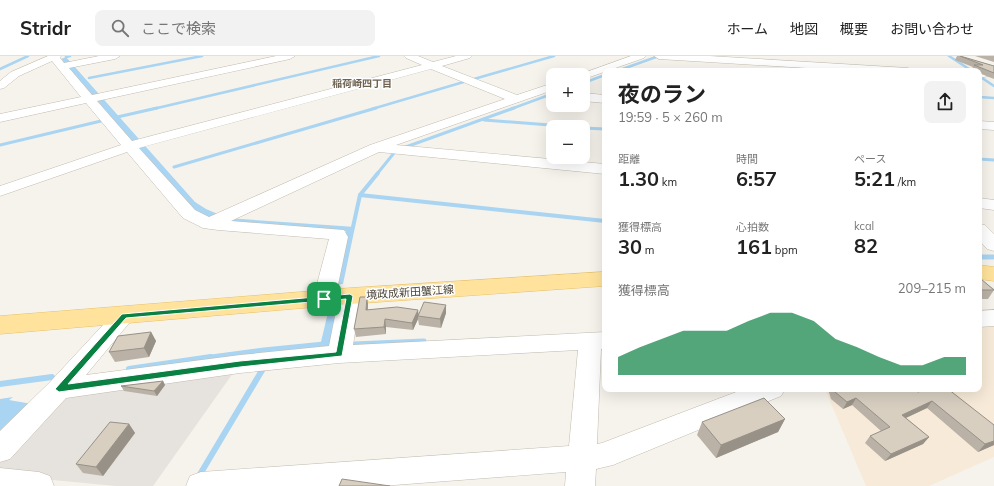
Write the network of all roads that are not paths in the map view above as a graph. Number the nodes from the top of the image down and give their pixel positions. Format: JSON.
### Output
{"nodes":[{"id":1,"x":115,"y":56,"type":"edge"},
{"id":2,"x":290,"y":56,"type":"edge"},
{"id":3,"x":409,"y":56,"type":"edge"},
{"id":4,"x":467,"y":56,"type":"edge"},
{"id":5,"x":641,"y":56,"type":"edge"},
{"id":6,"x":824,"y":56,"type":"edge"},
{"id":7,"x":660,"y":59,"type":"edge"},
{"id":8,"x":62,"y":60,"type":"edge"},
{"id":9,"x":432,"y":65,"type":"junction"},
{"id":10,"x":606,"y":68,"type":"edge"},
{"id":11,"x":818,"y":68,"type":"edge"},
{"id":12,"x":835,"y":68,"type":"edge"},
{"id":13,"x":602,"y":69,"type":"edge"},
{"id":14,"x":994,"y":72,"type":"edge"},
{"id":15,"x":590,"y":74,"type":"edge"},
{"id":16,"x":982,"y":74,"type":"edge"},
{"id":17,"x":0,"y":86,"type":"edge"},
{"id":18,"x":546,"y":89,"type":"edge"},
{"id":19,"x":541,"y":91,"type":"junction"},
{"id":20,"x":546,"y":93,"type":"edge"},
{"id":21,"x":98,"y":97,"type":"junction"},
{"id":22,"x":517,"y":98,"type":"junction"},
{"id":23,"x":590,"y":98,"type":"edge"},
{"id":24,"x":602,"y":99,"type":"edge"},
{"id":25,"x":0,"y":118,"type":"edge"},
{"id":26,"x":982,"y":125,"type":"edge"},
{"id":27,"x":994,"y":126,"type":"edge"},
{"id":28,"x":129,"y":146,"type":"junction"},
{"id":29,"x":374,"y":148,"type":"junction"},
{"id":30,"x":602,"y":169,"type":"edge"},
{"id":31,"x":0,"y":191,"type":"edge"},
{"id":32,"x":982,"y":203,"type":"edge"},
{"id":33,"x":994,"y":205,"type":"edge"},
{"id":34,"x":215,"y":220,"type":"junction"},
{"id":35,"x":982,"y":231,"type":"edge"},
{"id":36,"x":994,"y":245,"type":"edge"},
{"id":37,"x":982,"y":272,"type":"edge"},
{"id":38,"x":994,"y":274,"type":"edge"},
{"id":39,"x":602,"y":279,"type":"edge"},
{"id":40,"x":350,"y":296,"type":"junction"},
{"id":41,"x":324,"y":299,"type":"junction"},
{"id":42,"x":124,"y":316,"type":"junction"},
{"id":43,"x":994,"y":318,"type":"edge"},
{"id":44,"x":982,"y":319,"type":"edge"},
{"id":45,"x":0,"y":326,"type":"edge"},
{"id":46,"x":598,"y":340,"type":"edge"},
{"id":47,"x":339,"y":354,"type":"junction"},
{"id":48,"x":59,"y":389,"type":"junction"},
{"id":49,"x":764,"y":392,"type":"edge"},
{"id":50,"x":0,"y":450,"type":"edge"},
{"id":51,"x":590,"y":457,"type":"junction"},
{"id":52,"x":0,"y":482,"type":"edge"},
{"id":53,"x":39,"y":486,"type":"edge"},
{"id":54,"x":201,"y":486,"type":"edge"},
{"id":55,"x":580,"y":486,"type":"edge"}],
"edges":[{"from":1,"to":8,"type":"street"},
{"from":2,"to":21,"type":"street"},
{"from":3,"to":9,"type":"street"},
{"from":4,"to":9,"type":"street"},
{"from":5,"to":10,"type":"street"},
{"from":6,"to":12,"type":"street"},
{"from":7,"to":11,"type":"street"},
{"from":8,"to":17,"type":"street"},
{"from":8,"to":21,"type":"street"},
{"from":9,"to":22,"type":"street"},
{"from":9,"to":28,"type":"street"},
{"from":13,"to":15,"type":"street"},
{"from":14,"to":16,"type":"street"},
{"from":18,"to":19,"type":"street"},
{"from":19,"to":20,"type":"street"},
{"from":19,"to":22,"type":"street"},
{"from":21,"to":25,"type":"street"},
{"from":21,"to":28,"type":"street"},
{"from":22,"to":29,"type":"street"},
{"from":23,"to":24,"type":"street"},
{"from":26,"to":27,"type":"street"},
{"from":28,"to":31,"type":"street"},
{"from":28,"to":34,"type":"street"},
{"from":29,"to":30,"type":"street"},
{"from":29,"to":34,"type":"street"},
{"from":32,"to":33,"type":"street"},
{"from":34,"to":41,"type":"street"},
{"from":35,"to":36,"type":"street"},
{"from":37,"to":38,"type":"main road"},
{"from":39,"to":40,"type":"main road","name":"境政成新田蟹江線"},
{"from":40,"to":41,"type":"main road","name":"境政成新田蟹江線"},
{"from":40,"to":47,"type":"street"},
{"from":41,"to":42,"type":"main road","name":"境政成新田蟹江線"},
{"from":42,"to":45,"type":"main road","name":"境政成新田蟹江線"},
{"from":42,"to":48,"type":"street"},
{"from":43,"to":44,"type":"street"},
{"from":46,"to":47,"type":"street"},
{"from":46,"to":51,"type":"street"},
{"from":47,"to":48,"type":"street"},
{"from":48,"to":50,"type":"street"},
{"from":49,"to":51,"type":"street"},
{"from":51,"to":54,"type":"street"},
{"from":51,"to":55,"type":"street"},
{"from":52,"to":53,"type":"street"}]}
